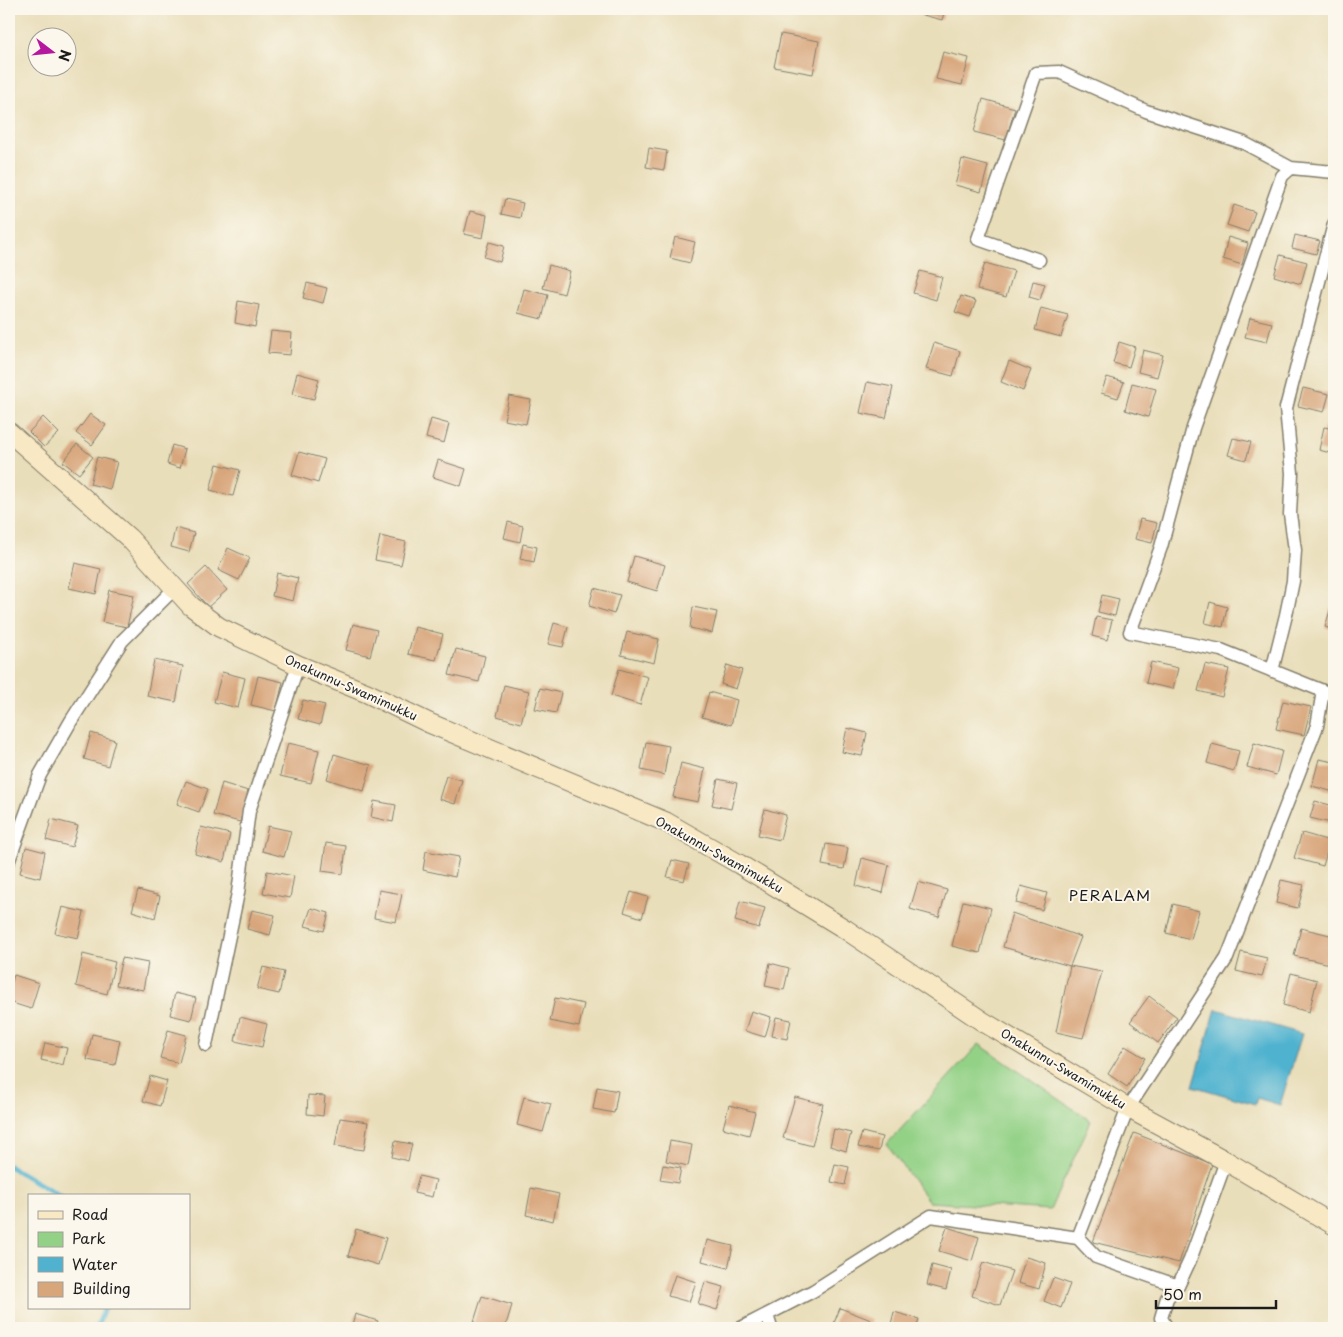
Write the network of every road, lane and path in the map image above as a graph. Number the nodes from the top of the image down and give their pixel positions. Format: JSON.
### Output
{"nodes":[{"id":1,"x":1291,"y":168,"type":"junction"},
{"id":2,"x":1334,"y":172,"type":"edge"},
{"id":3,"x":1334,"y":224,"type":"edge"},
{"id":4,"x":1039,"y":260,"type":"dead end"},
{"id":5,"x":9,"y":432,"type":"edge"},
{"id":6,"x":175,"y":588,"type":"junction"},
{"id":7,"x":298,"y":665,"type":"junction"},
{"id":8,"x":1272,"y":671,"type":"junction"},
{"id":9,"x":1329,"y":692,"type":"edge"},
{"id":10,"x":9,"y":860,"type":"edge"},
{"id":11,"x":206,"y":1045,"type":"dead end"},
{"id":12,"x":1128,"y":1108,"type":"junction"},
{"id":13,"x":1226,"y":1161,"type":"junction"},
{"id":14,"x":1334,"y":1225,"type":"edge"},
{"id":15,"x":1078,"y":1238,"type":"junction"},
{"id":16,"x":1178,"y":1286,"type":"junction"},
{"id":17,"x":766,"y":1315,"type":"junction"},
{"id":18,"x":741,"y":1328,"type":"edge"},
{"id":19,"x":771,"y":1328,"type":"edge"},
{"id":20,"x":1167,"y":1328,"type":"edge"}],
"edges":[{"from":1,"to":2,"type":"street"},
{"from":1,"to":4,"type":"street"},
{"from":1,"to":8,"type":"street"},
{"from":3,"to":8,"type":"street"},
{"from":5,"to":6,"type":"street","name":"Onakunnu-Swamimukku"},
{"from":6,"to":7,"type":"street","name":"Onakunnu-Swamimukku"},
{"from":6,"to":10,"type":"street"},
{"from":7,"to":11,"type":"street"},
{"from":7,"to":12,"type":"street","name":"Onakunnu-Swamimukku"},
{"from":8,"to":9,"type":"street"},
{"from":9,"to":12,"type":"street"},
{"from":12,"to":13,"type":"street","name":"Onakunnu-Swamimukku"},
{"from":12,"to":15,"type":"street"},
{"from":13,"to":14,"type":"street","name":"Onakunnu-Swamimukku"},
{"from":13,"to":16,"type":"street"},
{"from":15,"to":16,"type":"street"},
{"from":15,"to":17,"type":"street"},
{"from":16,"to":20,"type":"street"},
{"from":17,"to":18,"type":"street"},
{"from":17,"to":19,"type":"street"}]}
